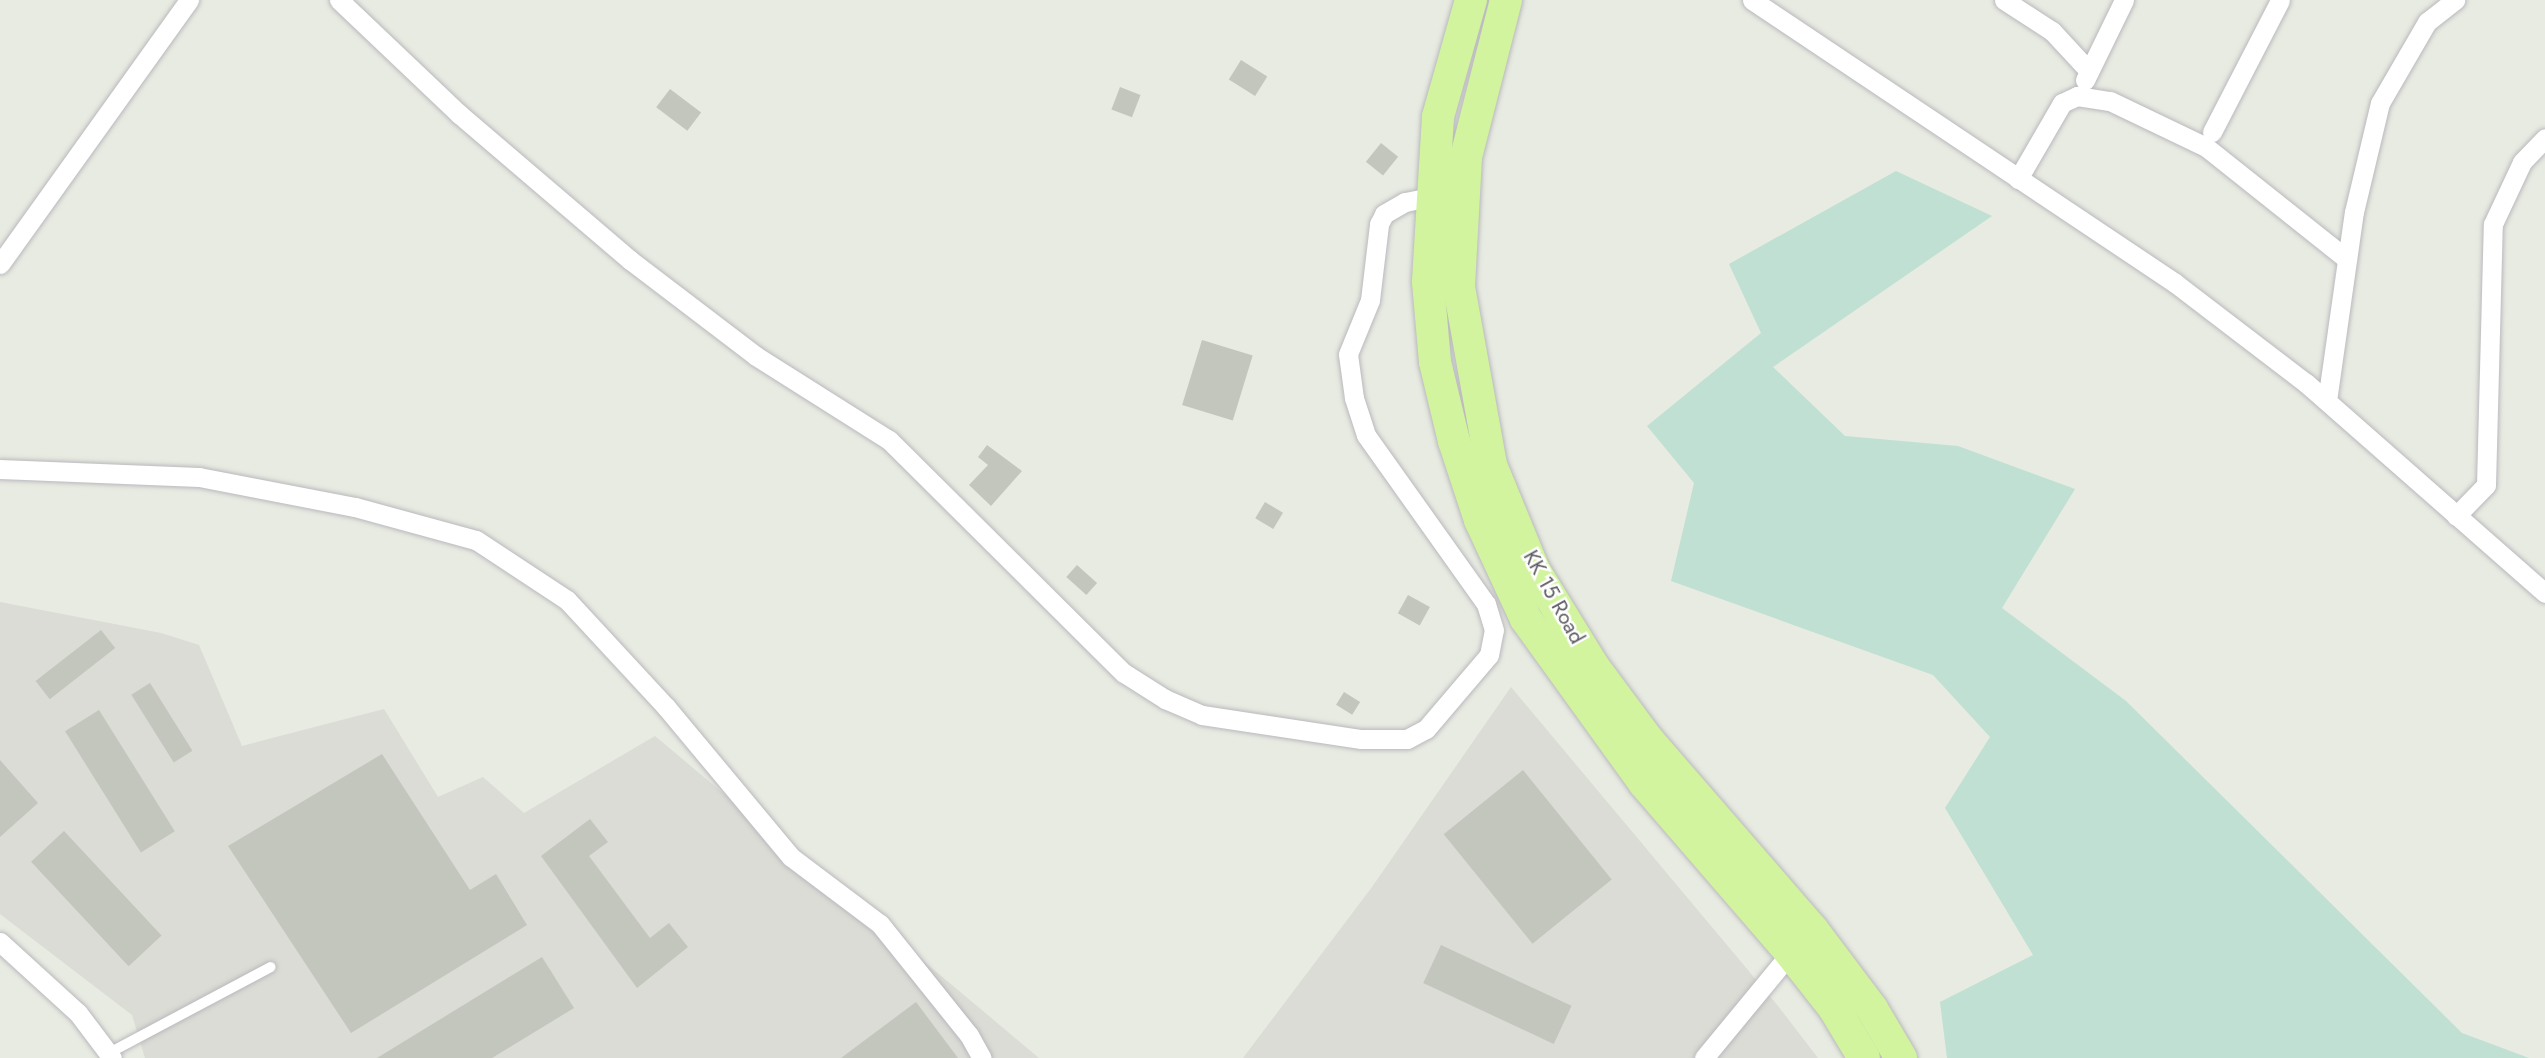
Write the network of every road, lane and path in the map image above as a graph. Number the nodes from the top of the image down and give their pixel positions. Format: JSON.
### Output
{"nodes":[{"id":1,"x":190,"y":0,"type":"edge"},
{"id":2,"x":339,"y":0,"type":"edge"},
{"id":3,"x":1471,"y":0,"type":"edge"},
{"id":4,"x":1506,"y":0,"type":"edge"},
{"id":5,"x":1752,"y":0,"type":"edge"},
{"id":6,"x":2004,"y":0,"type":"edge"},
{"id":7,"x":2124,"y":0,"type":"edge"},
{"id":8,"x":2280,"y":0,"type":"edge"},
{"id":9,"x":2455,"y":0,"type":"edge"},
{"id":10,"x":2089,"y":71,"type":"junction"},
{"id":11,"x":2077,"y":96,"type":"junction"},
{"id":12,"x":2212,"y":132,"type":"dead end"},
{"id":13,"x":2545,"y":138,"type":"edge"},
{"id":14,"x":2018,"y":179,"type":"junction"},
{"id":15,"x":1430,"y":197,"type":"junction"},
{"id":16,"x":2347,"y":259,"type":"junction"},
{"id":17,"x":0,"y":264,"type":"edge"},
{"id":18,"x":2327,"y":401,"type":"junction"},
{"id":19,"x":0,"y":469,"type":"edge"},
{"id":20,"x":2456,"y":516,"type":"junction"},
{"id":21,"x":2545,"y":593,"type":"edge"},
{"id":22,"x":1812,"y":929,"type":"junction"},
{"id":23,"x":0,"y":942,"type":"edge"},
{"id":24,"x":1790,"y":952,"type":"junction"},
{"id":25,"x":271,"y":967,"type":"dead end"},
{"id":26,"x":111,"y":1056,"type":"edge"},
{"id":27,"x":982,"y":1058,"type":"edge"},
{"id":28,"x":1704,"y":1058,"type":"edge"},
{"id":29,"x":1864,"y":1058,"type":"edge"},
{"id":30,"x":1901,"y":1058,"type":"edge"}],
"edges":[{"from":1,"to":17,"type":"street"},
{"from":2,"to":15,"type":"street"},
{"from":3,"to":15,"type":"highway","name":"KK 15 Road"},
{"from":4,"to":22,"type":"highway","name":"KK 15 Road"},
{"from":5,"to":14,"type":"street"},
{"from":6,"to":10,"type":"street"},
{"from":7,"to":10,"type":"street"},
{"from":8,"to":12,"type":"street"},
{"from":9,"to":16,"type":"street"},
{"from":10,"to":11,"type":"street"},
{"from":11,"to":14,"type":"street"},
{"from":11,"to":16,"type":"street"},
{"from":13,"to":20,"type":"street"},
{"from":14,"to":18,"type":"street"},
{"from":15,"to":24,"type":"highway","name":"KK 15 Road"},
{"from":16,"to":18,"type":"street"},
{"from":18,"to":20,"type":"street"},
{"from":19,"to":27,"type":"street"},
{"from":20,"to":21,"type":"street"},
{"from":22,"to":24,"type":"street"},
{"from":22,"to":30,"type":"highway","name":"KK 15 Road"},
{"from":23,"to":26,"type":"street"},
{"from":24,"to":28,"type":"street"},
{"from":24,"to":29,"type":"highway","name":"KK 15 Road"},
{"from":25,"to":26,"type":"lane"}]}
